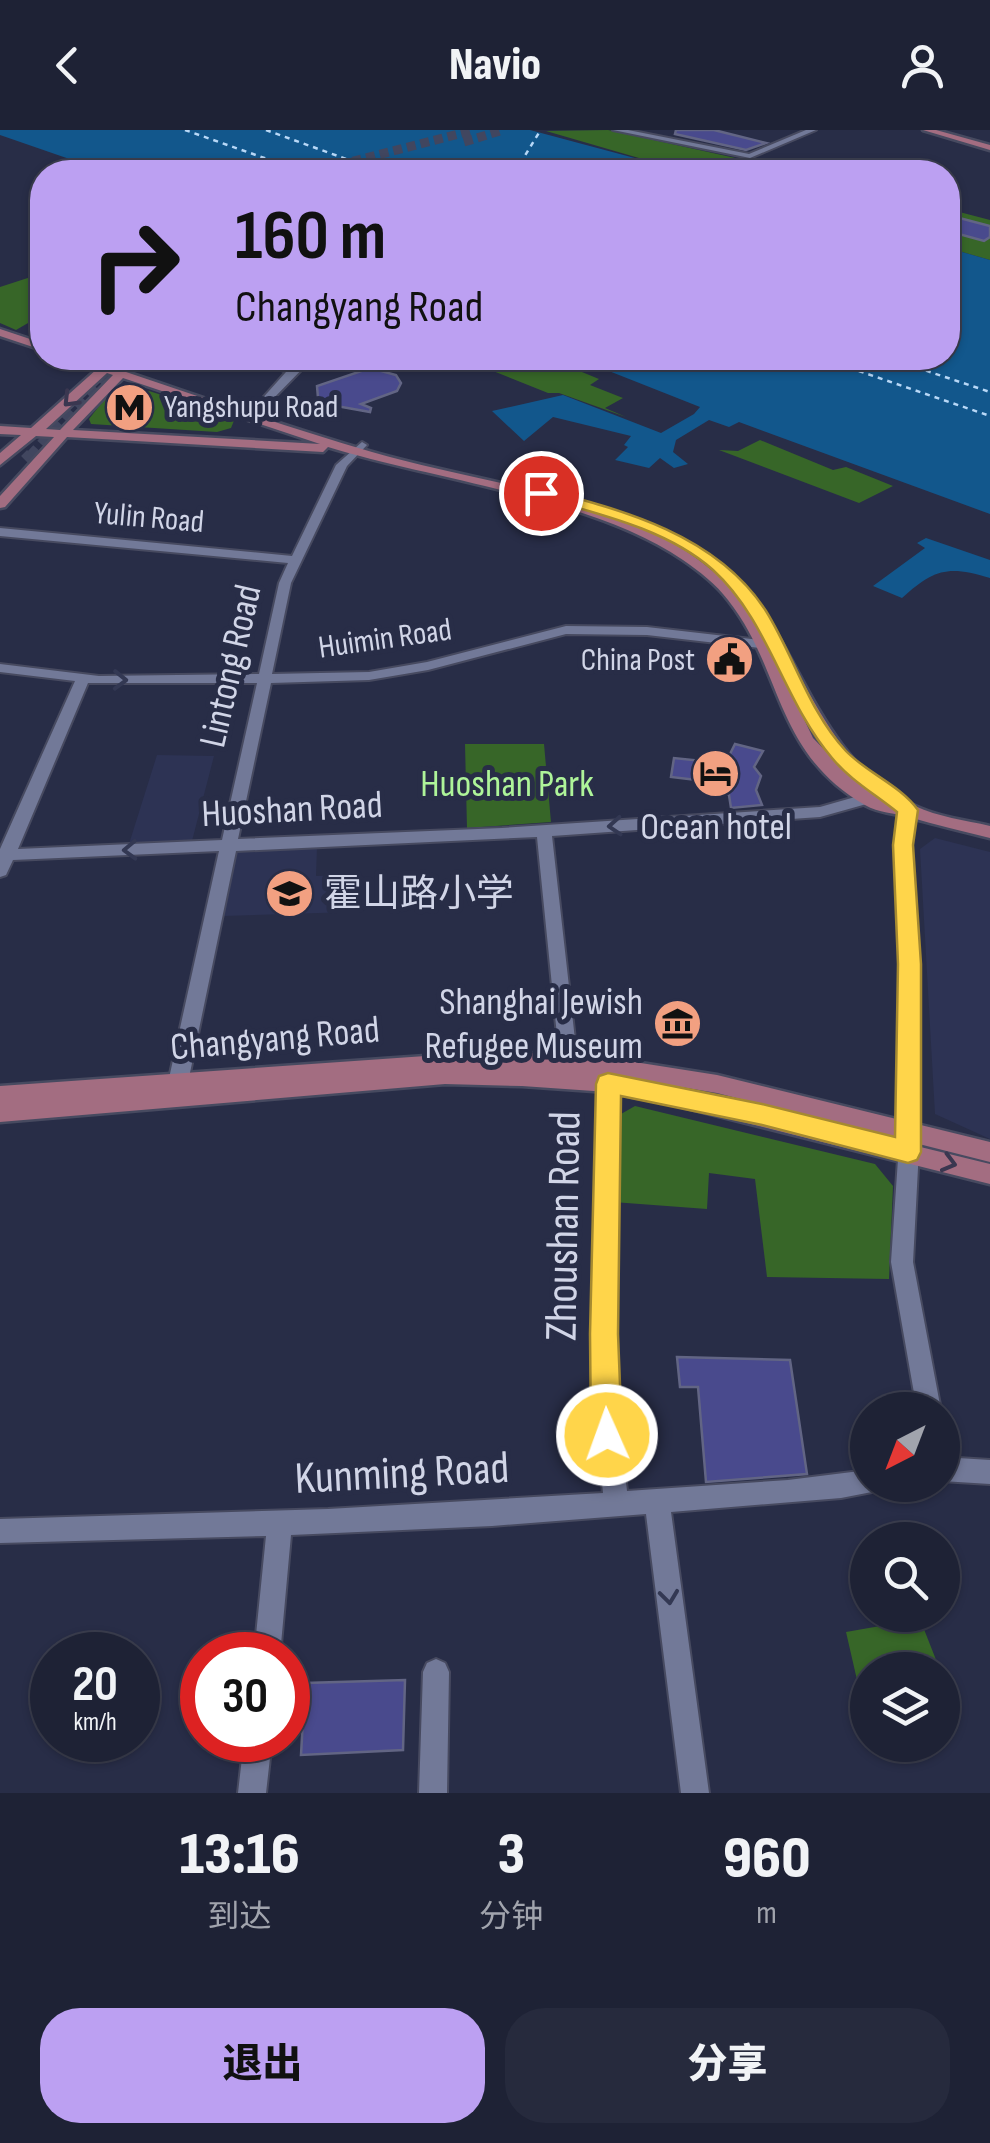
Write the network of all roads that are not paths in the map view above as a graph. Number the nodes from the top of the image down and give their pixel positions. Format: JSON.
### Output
{"nodes":[{"id":1,"x":617,"y":130,"type":"edge"},
{"id":2,"x":812,"y":130,"type":"edge"},
{"id":3,"x":927,"y":130,"type":"edge"},
{"id":4,"x":935,"y":130,"type":"edge"},
{"id":5,"x":990,"y":147,"type":"edge"},
{"id":6,"x":0,"y":332,"type":"edge"},
{"id":7,"x":30,"y":343,"type":"edge"},
{"id":8,"x":102,"y":370,"type":"edge"},
{"id":9,"x":112,"y":370,"type":"edge"},
{"id":10,"x":290,"y":370,"type":"edge"},
{"id":11,"x":123,"y":373,"type":"junction"},
{"id":12,"x":246,"y":415,"type":"junction"},
{"id":13,"x":0,"y":430,"type":"edge"},
{"id":14,"x":35,"y":432,"type":"junction"},
{"id":15,"x":65,"y":432,"type":"junction"},
{"id":16,"x":211,"y":440,"type":"junction"},
{"id":17,"x":358,"y":448,"type":"junction"},
{"id":18,"x":13,"y":461,"type":"edge"},
{"id":19,"x":0,"y":476,"type":"edge"},
{"id":20,"x":0,"y":490,"type":"edge"},
{"id":21,"x":0,"y":504,"type":"edge"},
{"id":22,"x":0,"y":532,"type":"edge"},
{"id":23,"x":294,"y":560,"type":"junction"},
{"id":24,"x":767,"y":643,"type":"junction"},
{"id":25,"x":0,"y":668,"type":"edge"},
{"id":26,"x":83,"y":679,"type":"junction"},
{"id":27,"x":263,"y":680,"type":"junction"},
{"id":28,"x":876,"y":798,"type":"junction"},
{"id":29,"x":908,"y":810,"type":"junction"},
{"id":30,"x":544,"y":831,"type":"junction"},
{"id":31,"x":990,"y":832,"type":"edge"},
{"id":32,"x":227,"y":846,"type":"junction"},
{"id":33,"x":2,"y":860,"type":"edge"},
{"id":34,"x":570,"y":1073,"type":"junction"},
{"id":35,"x":608,"y":1075,"type":"junction"},
{"id":36,"x":176,"y":1090,"type":"junction"},
{"id":37,"x":0,"y":1095,"type":"edge"},
{"id":38,"x":0,"y":1113,"type":"edge"},
{"id":39,"x":909,"y":1141,"type":"junction"},
{"id":40,"x":990,"y":1152,"type":"edge"},
{"id":41,"x":990,"y":1174,"type":"edge"},
{"id":42,"x":926,"y":1392,"type":"edge"},
{"id":43,"x":960,"y":1470,"type":"edge"},
{"id":44,"x":990,"y":1472,"type":"edge"},
{"id":45,"x":850,"y":1485,"type":"edge"},
{"id":46,"x":657,"y":1500,"type":"junction"},
{"id":47,"x":616,"y":1505,"type":"junction"},
{"id":48,"x":280,"y":1524,"type":"junction"},
{"id":49,"x":0,"y":1531,"type":"edge"},
{"id":50,"x":268,"y":1632,"type":"edge"},
{"id":51,"x":436,"y":1672,"type":"dead end"},
{"id":52,"x":256,"y":1762,"type":"edge"},
{"id":53,"x":252,"y":1793,"type":"edge"},
{"id":54,"x":433,"y":1793,"type":"edge"},
{"id":55,"x":695,"y":1793,"type":"edge"}],
"edges":[{"from":1,"to":2,"type":"street"},
{"from":3,"to":5,"type":"main road"},
{"from":4,"to":5,"type":"main road"},
{"from":6,"to":7,"type":"main road"},
{"from":8,"to":14,"type":"main road","one_way":true},
{"from":9,"to":11,"type":"main road"},
{"from":10,"to":12,"type":"street"},
{"from":11,"to":12,"type":"main road"},
{"from":11,"to":15,"type":"main road"},
{"from":12,"to":16,"type":"main road"},
{"from":12,"to":17,"type":"main road"},
{"from":13,"to":14,"type":"main road"},
{"from":14,"to":15,"type":"main road"},
{"from":14,"to":18,"type":"main road"},
{"from":15,"to":16,"type":"main road"},
{"from":15,"to":21,"type":"main road"},
{"from":16,"to":17,"type":"main road"},
{"from":17,"to":23,"type":"street","name":"Lintong Road"},
{"from":17,"to":24,"type":"main road"},
{"from":18,"to":19,"type":"main road"},
{"from":18,"to":20,"type":"main road"},
{"from":22,"to":23,"type":"street","name":"Yulin Road"},
{"from":23,"to":27,"type":"street","name":"Lintong Road"},
{"from":24,"to":27,"type":"street","name":"Huimin Road"},
{"from":24,"to":28,"type":"main road"},
{"from":25,"to":26,"type":"street","name":"Huimin Road"},
{"from":26,"to":27,"type":"street","name":"Huimin Road","one_way":true},
{"from":26,"to":33,"type":"street"},
{"from":27,"to":32,"type":"street","name":"Lintong Road"},
{"from":28,"to":29,"type":"main road"},
{"from":28,"to":30,"type":"street","name":"Huoshan Road","one_way":true},
{"from":29,"to":31,"type":"main road"},
{"from":29,"to":39,"type":"street"},
{"from":30,"to":32,"type":"street","name":"Huoshan Road"},
{"from":30,"to":34,"type":"street","name":"Zhoushan Road"},
{"from":32,"to":33,"type":"street","name":"Huoshan Road","one_way":true},
{"from":32,"to":36,"type":"street","name":"Lintong Road"},
{"from":34,"to":35,"type":"main road","name":"Changyang Road"},
{"from":34,"to":36,"type":"main road","name":"Changyang Road"},
{"from":35,"to":39,"type":"main road","name":"Changyang Road"},
{"from":35,"to":47,"type":"street","name":"Zhoushan Road"},
{"from":36,"to":37,"type":"main road","name":"Changyang Road"},
{"from":36,"to":38,"type":"main road","name":"Changyang Road"},
{"from":39,"to":40,"type":"main road"},
{"from":39,"to":41,"type":"main road","one_way":true},
{"from":39,"to":42,"type":"street"},
{"from":43,"to":44,"type":"street"},
{"from":45,"to":46,"type":"street","name":"Kunming Road"},
{"from":46,"to":47,"type":"street","name":"Kunming Road"},
{"from":46,"to":55,"type":"street","one_way":true},
{"from":47,"to":48,"type":"street","name":"Kunming Road"},
{"from":48,"to":49,"type":"street","name":"Kunming Road"},
{"from":48,"to":50,"type":"street"},
{"from":51,"to":54,"type":"street"},
{"from":52,"to":53,"type":"street"}]}
